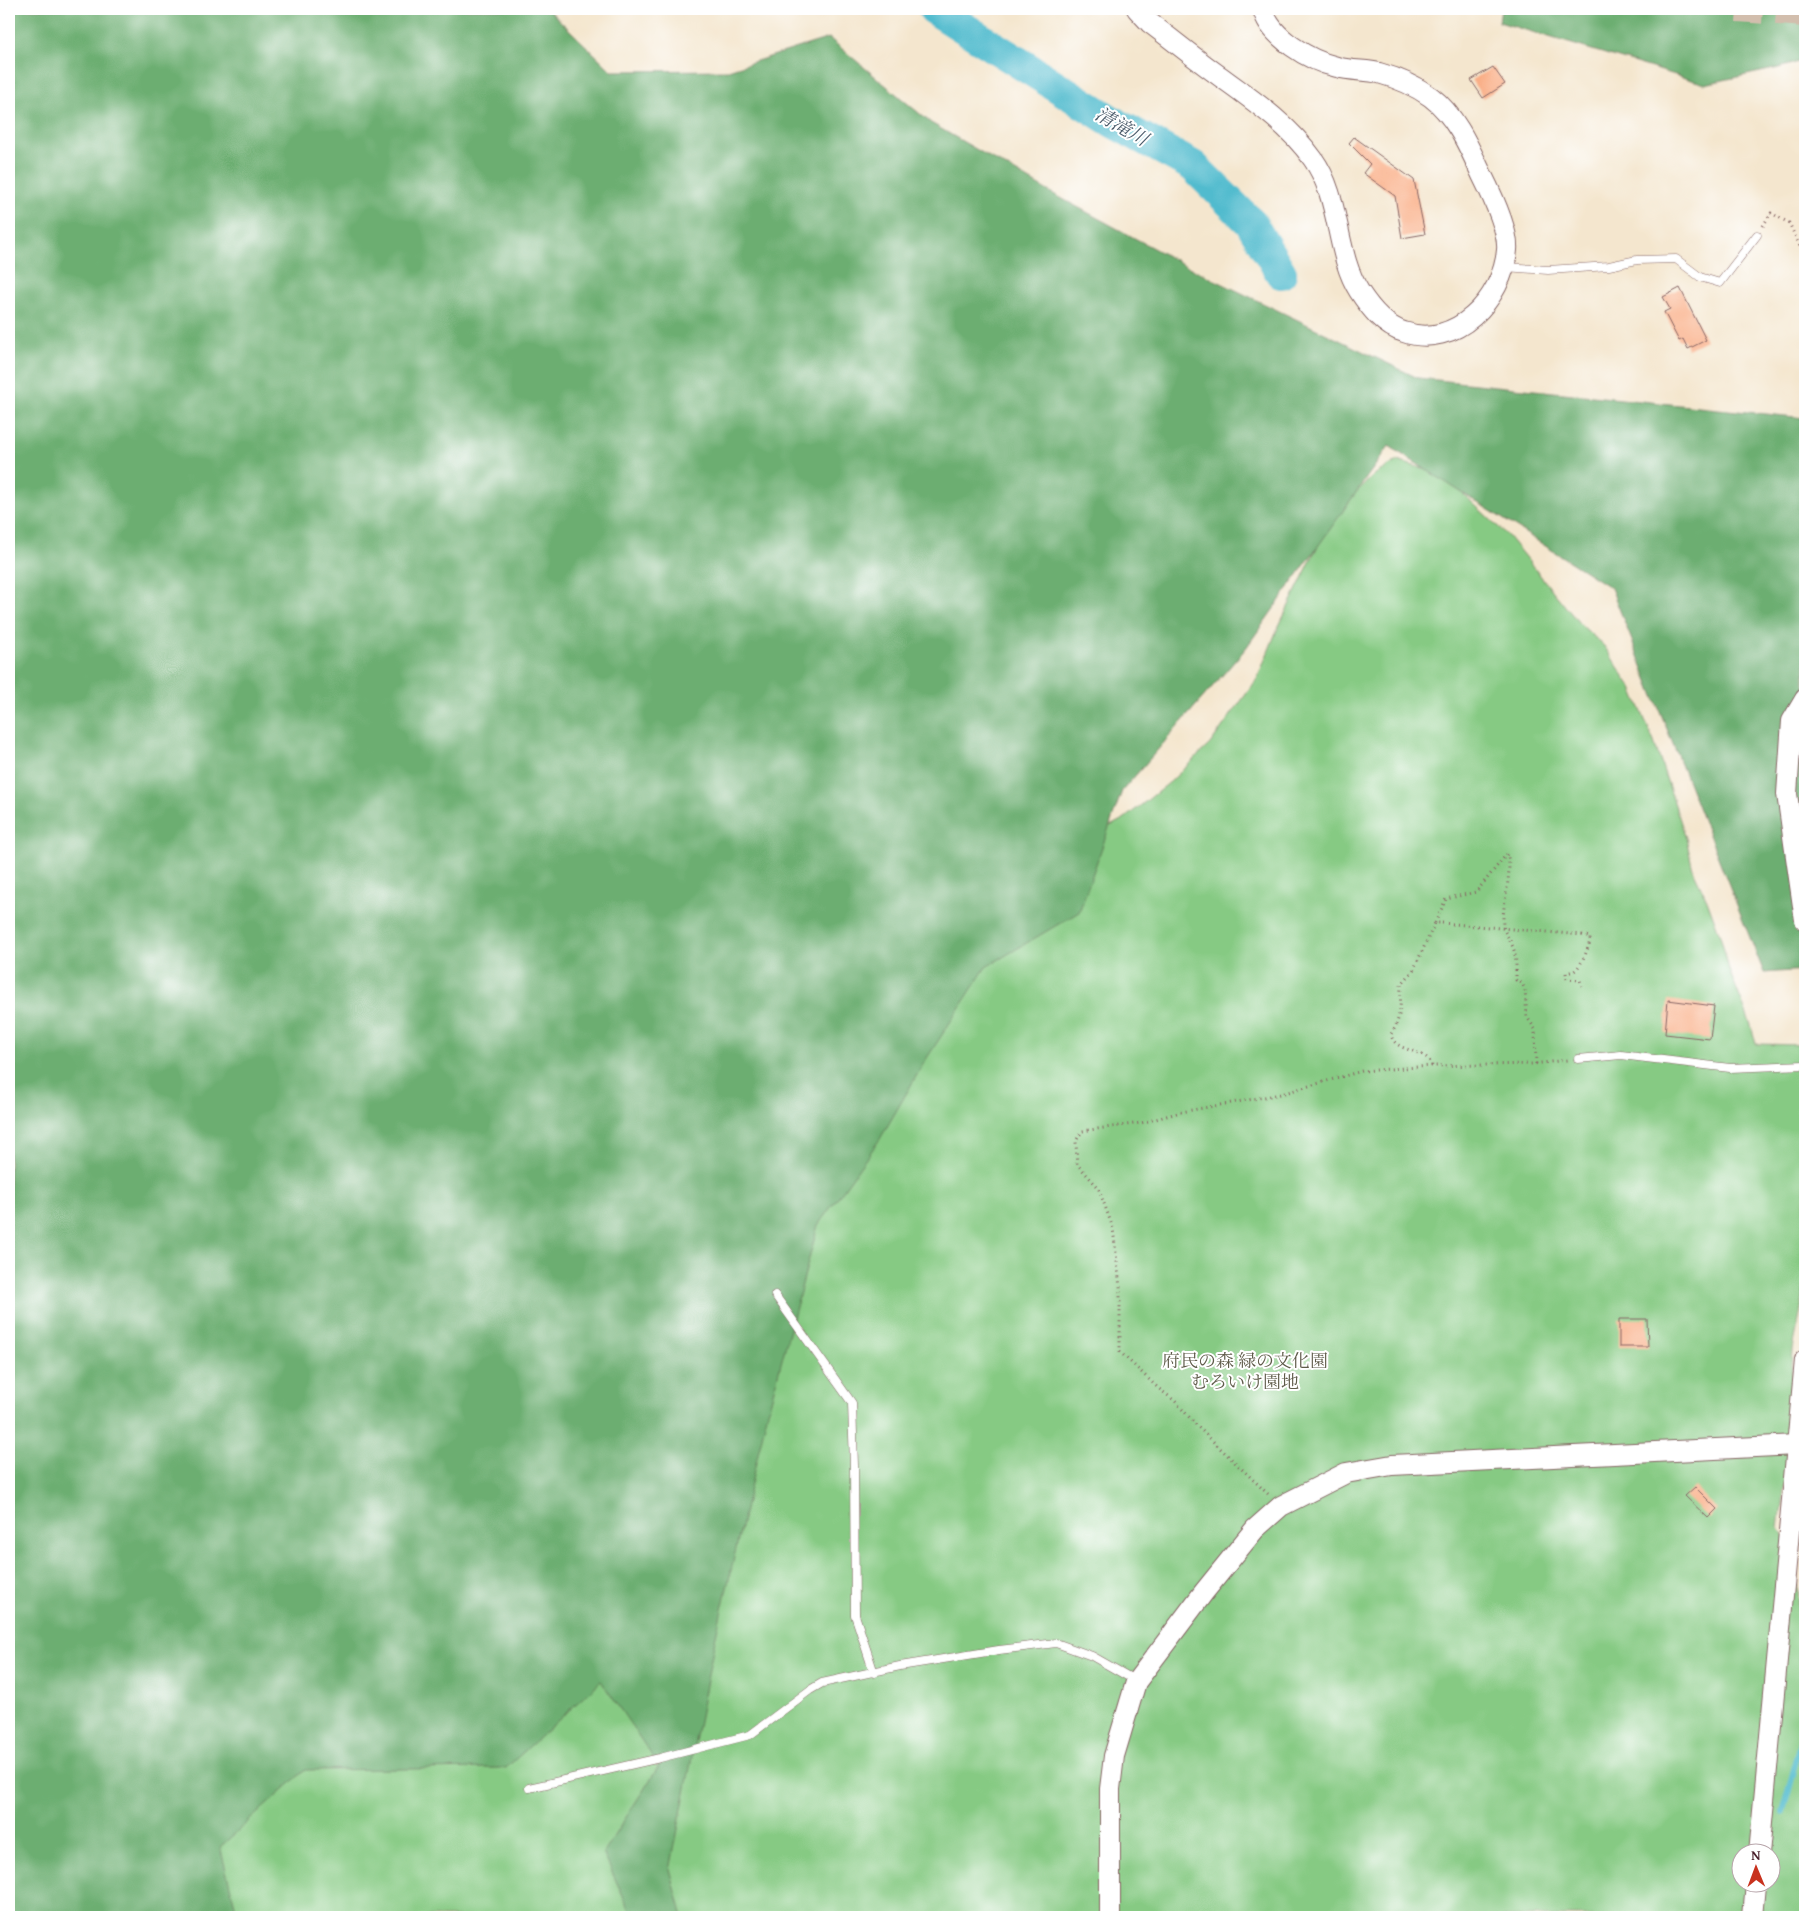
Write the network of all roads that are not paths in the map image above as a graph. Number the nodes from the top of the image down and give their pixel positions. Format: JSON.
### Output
{"nodes":[{"id":1,"x":1137,"y":9,"type":"edge"},
{"id":2,"x":1263,"y":9,"type":"edge"},
{"id":3,"x":1757,"y":235,"type":"road end"},
{"id":4,"x":1505,"y":267,"type":"junction"},
{"id":5,"x":1805,"y":699,"type":"edge"},
{"id":6,"x":1805,"y":920,"type":"edge"},
{"id":7,"x":1578,"y":1059,"type":"road end"},
{"id":8,"x":1805,"y":1065,"type":"edge"},
{"id":9,"x":775,"y":1295,"type":"dead end"},
{"id":10,"x":1805,"y":1360,"type":"edge"},
{"id":11,"x":1796,"y":1445,"type":"junction"},
{"id":12,"x":874,"y":1673,"type":"junction"},
{"id":13,"x":1136,"y":1682,"type":"junction"},
{"id":14,"x":529,"y":1788,"type":"dead end"},
{"id":15,"x":1760,"y":1844,"type":"edge"},
{"id":16,"x":1755,"y":1894,"type":"edge"},
{"id":17,"x":1110,"y":1917,"type":"edge"},
{"id":18,"x":1753,"y":1917,"type":"edge"}],
"edges":[{"from":1,"to":4,"type":"street"},
{"from":2,"to":4,"type":"street"},
{"from":3,"to":4,"type":"lane"},
{"from":5,"to":6,"type":"street"},
{"from":7,"to":8,"type":"lane"},
{"from":9,"to":12,"type":"lane"},
{"from":10,"to":11,"type":"street"},
{"from":11,"to":13,"type":"street"},
{"from":11,"to":15,"type":"street"},
{"from":12,"to":13,"type":"lane"},
{"from":12,"to":14,"type":"lane"},
{"from":13,"to":17,"type":"street"},
{"from":16,"to":18,"type":"street"}]}
